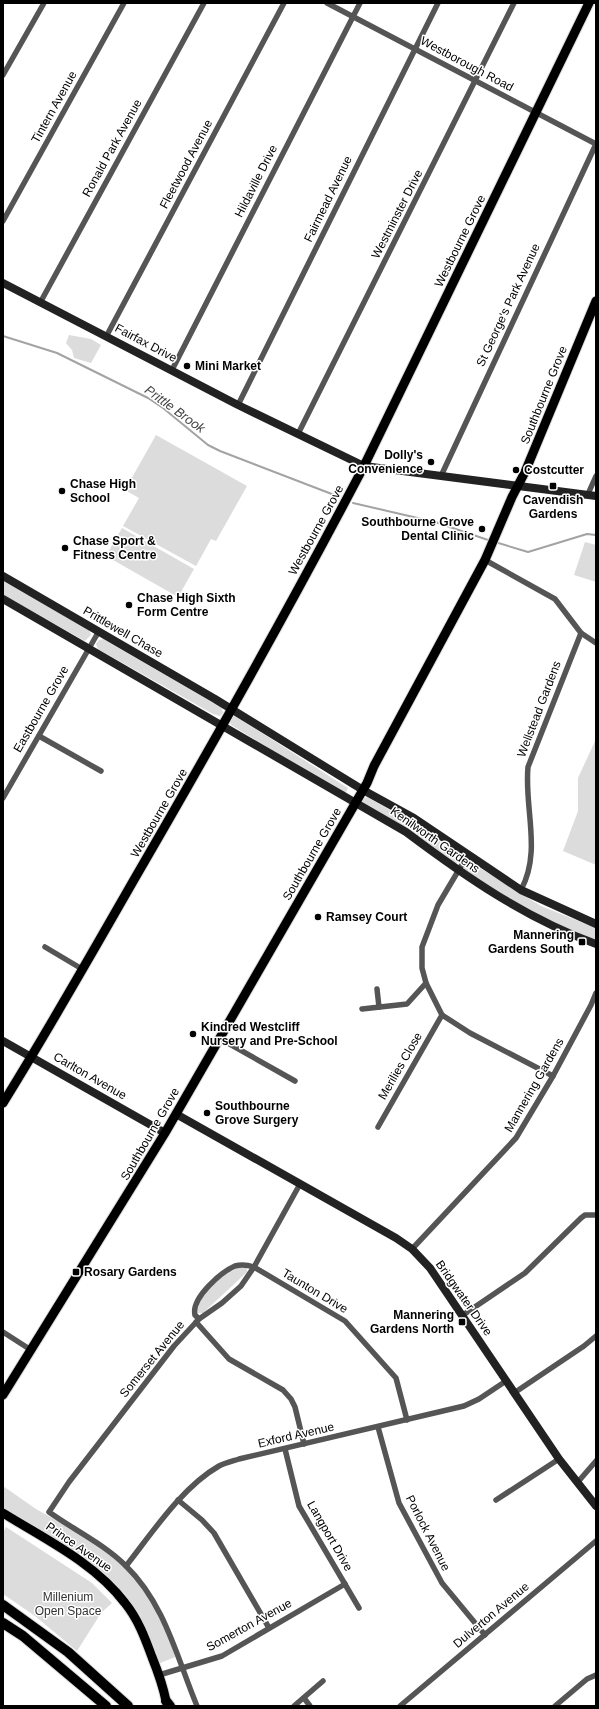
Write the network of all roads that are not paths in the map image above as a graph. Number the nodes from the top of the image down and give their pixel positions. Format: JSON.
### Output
{"nodes":[{"id":1,"x":44,"y":3,"type":"edge"},
{"id":2,"x":124,"y":3,"type":"edge"},
{"id":3,"x":204,"y":3,"type":"edge"},
{"id":4,"x":284,"y":3,"type":"edge"},
{"id":5,"x":327,"y":3,"type":"edge"},
{"id":6,"x":360,"y":3,"type":"edge"},
{"id":7,"x":438,"y":3,"type":"edge"},
{"id":8,"x":514,"y":3,"type":"edge"},
{"id":9,"x":589,"y":3,"type":"edge"},
{"id":10,"x":353,"y":17,"type":"junction"},
{"id":11,"x":415,"y":49,"type":"junction"},
{"id":12,"x":3,"y":75,"type":"edge"},
{"id":13,"x":476,"y":81,"type":"junction"},
{"id":14,"x":536,"y":113,"type":"junction"},
{"id":15,"x":596,"y":144,"type":"edge"},
{"id":16,"x":3,"y":221,"type":"edge"},
{"id":17,"x":3,"y":282,"type":"edge"},
{"id":18,"x":596,"y":301,"type":"edge"},
{"id":19,"x":40,"y":303,"type":"junction"},
{"id":20,"x":107,"y":335,"type":"junction"},
{"id":21,"x":172,"y":370,"type":"junction"},
{"id":22,"x":238,"y":405,"type":"junction"},
{"id":23,"x":298,"y":434,"type":"junction"},
{"id":24,"x":364,"y":466,"type":"junction"},
{"id":25,"x":441,"y":476,"type":"junction"},
{"id":26,"x":596,"y":476,"type":"edge"},
{"id":27,"x":518,"y":486,"type":"junction"},
{"id":28,"x":592,"y":495,"type":"edge"},
{"id":29,"x":485,"y":560,"type":"junction"},
{"id":30,"x":3,"y":576,"type":"edge"},
{"id":31,"x":3,"y":599,"type":"edge"},
{"id":32,"x":99,"y":631,"type":"junction"},
{"id":33,"x":581,"y":633,"type":"junction"},
{"id":34,"x":596,"y":643,"type":"edge"},
{"id":35,"x":89,"y":647,"type":"junction"},
{"id":36,"x":230,"y":711,"type":"junction"},
{"id":37,"x":222,"y":726,"type":"junction"},
{"id":38,"x":39,"y":736,"type":"junction"},
{"id":39,"x":268,"y":753,"type":"junction"},
{"id":40,"x":308,"y":755,"type":"junction"},
{"id":41,"x":101,"y":771,"type":"dead end"},
{"id":42,"x":363,"y":790,"type":"junction"},
{"id":43,"x":3,"y":798,"type":"edge"},
{"id":44,"x":356,"y":802,"type":"junction"},
{"id":45,"x":468,"y":856,"type":"junction"},
{"id":46,"x":458,"y":871,"type":"junction"},
{"id":47,"x":521,"y":890,"type":"junction"},
{"id":48,"x":596,"y":924,"type":"edge"},
{"id":49,"x":596,"y":944,"type":"edge"},
{"id":50,"x":44,"y":947,"type":"dead end"},
{"id":51,"x":82,"y":969,"type":"junction"},
{"id":52,"x":426,"y":983,"type":"junction"},
{"id":53,"x":377,"y":989,"type":"dead end"},
{"id":54,"x":596,"y":993,"type":"edge"},
{"id":55,"x":379,"y":1007,"type":"junction"},
{"id":56,"x":362,"y":1009,"type":"dead end"},
{"id":57,"x":442,"y":1015,"type":"junction"},
{"id":58,"x":219,"y":1038,"type":"junction"},
{"id":59,"x":3,"y":1041,"type":"edge"},
{"id":60,"x":32,"y":1057,"type":"junction"},
{"id":61,"x":553,"y":1076,"type":"junction"},
{"id":62,"x":296,"y":1081,"type":"dead end"},
{"id":63,"x":3,"y":1103,"type":"edge"},
{"id":64,"x":176,"y":1114,"type":"junction"},
{"id":65,"x":378,"y":1127,"type":"dead end"},
{"id":66,"x":165,"y":1133,"type":"junction"},
{"id":67,"x":300,"y":1184,"type":"junction"},
{"id":68,"x":596,"y":1215,"type":"edge"},
{"id":69,"x":412,"y":1249,"type":"junction"},
{"id":70,"x":254,"y":1267,"type":"junction"},
{"id":71,"x":463,"y":1315,"type":"junction"},
{"id":72,"x":198,"y":1321,"type":"junction"},
{"id":73,"x":3,"y":1332,"type":"edge"},
{"id":74,"x":596,"y":1336,"type":"edge"},
{"id":75,"x":31,"y":1350,"type":"junction"},
{"id":76,"x":506,"y":1381,"type":"junction"},
{"id":77,"x":514,"y":1392,"type":"junction"},
{"id":78,"x":3,"y":1395,"type":"edge"},
{"id":79,"x":407,"y":1420,"type":"junction"},
{"id":80,"x":378,"y":1427,"type":"junction"},
{"id":81,"x":304,"y":1444,"type":"junction"},
{"id":82,"x":286,"y":1449,"type":"junction"},
{"id":83,"x":559,"y":1459,"type":"junction"},
{"id":84,"x":596,"y":1461,"type":"edge"},
{"id":85,"x":577,"y":1482,"type":"junction"},
{"id":86,"x":178,"y":1500,"type":"junction"},
{"id":87,"x":496,"y":1500,"type":"dead end"},
{"id":88,"x":596,"y":1506,"type":"edge"},
{"id":89,"x":3,"y":1513,"type":"edge"},
{"id":90,"x":596,"y":1541,"type":"edge"},
{"id":91,"x":126,"y":1566,"type":"junction"},
{"id":92,"x":345,"y":1584,"type":"junction"},
{"id":93,"x":3,"y":1605,"type":"edge"},
{"id":94,"x":359,"y":1608,"type":"dead end"},
{"id":95,"x":3,"y":1623,"type":"edge"},
{"id":96,"x":269,"y":1628,"type":"junction"},
{"id":97,"x":485,"y":1635,"type":"junction"},
{"id":98,"x":181,"y":1668,"type":"junction"},
{"id":99,"x":159,"y":1675,"type":"junction"},
{"id":100,"x":596,"y":1675,"type":"edge"},
{"id":101,"x":323,"y":1681,"type":"dead end"},
{"id":102,"x":304,"y":1698,"type":"junction"},
{"id":103,"x":167,"y":1704,"type":"edge"},
{"id":104,"x":106,"y":1706,"type":"edge"},
{"id":105,"x":128,"y":1706,"type":"edge"},
{"id":106,"x":198,"y":1706,"type":"edge"},
{"id":107,"x":294,"y":1706,"type":"edge"},
{"id":108,"x":310,"y":1706,"type":"edge"},
{"id":109,"x":400,"y":1706,"type":"edge"},
{"id":110,"x":555,"y":1706,"type":"edge"}],
"edges":[{"from":1,"to":12,"type":"street"},
{"from":2,"to":16,"type":"street","name":"Tintern Avenue"},
{"from":3,"to":19,"type":"street","name":"Ronald Park Avenue"},
{"from":4,"to":20,"type":"street","name":"Fleetwood Avenue"},
{"from":5,"to":10,"type":"street","name":"Westborough Road"},
{"from":6,"to":10,"type":"street","name":"Hildaville Drive"},
{"from":7,"to":11,"type":"street","name":"Fairmead Avenue"},
{"from":8,"to":13,"type":"street","name":"Westminster Drive"},
{"from":9,"to":14,"type":"main road","name":"Westbourne Grove"},
{"from":10,"to":11,"type":"street","name":"Westborough Road"},
{"from":10,"to":21,"type":"street","name":"Hildaville Drive"},
{"from":11,"to":13,"type":"street","name":"Westborough Road"},
{"from":11,"to":22,"type":"street","name":"Fairmead Avenue"},
{"from":13,"to":14,"type":"street","name":"Westborough Road"},
{"from":13,"to":23,"type":"street","name":"Westminster Drive"},
{"from":14,"to":15,"type":"street","name":"Westborough Road"},
{"from":14,"to":24,"type":"main road","name":"Westbourne Grove"},
{"from":15,"to":25,"type":"street","name":"St George's Park Avenue"},
{"from":17,"to":19,"type":"street","name":"Fairfax Drive"},
{"from":18,"to":27,"type":"main road","name":"Southbourne Grove"},
{"from":19,"to":20,"type":"street","name":"Fairfax Drive"},
{"from":20,"to":21,"type":"street","name":"Fairfax Drive"},
{"from":21,"to":22,"type":"street","name":"Fairfax Drive"},
{"from":22,"to":23,"type":"street","name":"Fairfax Drive"},
{"from":23,"to":24,"type":"street","name":"Fairfax Drive"},
{"from":24,"to":25,"type":"street"},
{"from":24,"to":36,"type":"main road","name":"Westbourne Grove"},
{"from":25,"to":27,"type":"street"},
{"from":26,"to":28,"type":"street"},
{"from":27,"to":28,"type":"street"},
{"from":27,"to":29,"type":"main road","name":"Southbourne Grove"},
{"from":29,"to":33,"type":"street"},
{"from":29,"to":42,"type":"main road","name":"Southbourne Grove"},
{"from":30,"to":32,"type":"street","name":"Prittlewell Chase"},
{"from":31,"to":35,"type":"street"},
{"from":32,"to":35,"type":"street","name":"Eastbourne Grove"},
{"from":32,"to":36,"type":"street","name":"Prittlewell Chase"},
{"from":33,"to":34,"type":"street"},
{"from":33,"to":47,"type":"street","name":"Wellstead Gardens"},
{"from":35,"to":37,"type":"street"},
{"from":35,"to":38,"type":"street","name":"Eastbourne Grove"},
{"from":36,"to":37,"type":"main road","name":"Westbourne Grove"},
{"from":36,"to":39,"type":"street"},
{"from":36,"to":40,"type":"street","name":"Kenilworth Gardens"},
{"from":37,"to":39,"type":"street","name":"Kenilworth Gardens"},
{"from":37,"to":51,"type":"main road","name":"Westbourne Grove"},
{"from":38,"to":41,"type":"street"},
{"from":38,"to":43,"type":"street","name":"Eastbourne Grove"},
{"from":39,"to":44,"type":"street","name":"Kenilworth Gardens"},
{"from":40,"to":42,"type":"street","name":"Kenilworth Gardens"},
{"from":40,"to":44,"type":"street"},
{"from":42,"to":44,"type":"main road","name":"Southbourne Grove"},
{"from":42,"to":45,"type":"street","name":"Kenilworth Gardens"},
{"from":44,"to":46,"type":"street","name":"Kenilworth Gardens"},
{"from":44,"to":58,"type":"main road","name":"Southbourne Grove"},
{"from":45,"to":46,"type":"street"},
{"from":45,"to":47,"type":"street","name":"Kenilworth Gardens"},
{"from":46,"to":49,"type":"street","name":"Kenilworth Gardens"},
{"from":46,"to":52,"type":"street"},
{"from":47,"to":48,"type":"street","name":"Kenilworth Gardens"},
{"from":50,"to":51,"type":"street"},
{"from":51,"to":60,"type":"main road","name":"Westbourne Grove"},
{"from":52,"to":55,"type":"street"},
{"from":52,"to":57,"type":"street"},
{"from":53,"to":55,"type":"street"},
{"from":54,"to":61,"type":"street","name":"Mannering Gardens"},
{"from":55,"to":56,"type":"street"},
{"from":57,"to":61,"type":"street"},
{"from":57,"to":65,"type":"street","name":"Merilies Close"},
{"from":58,"to":62,"type":"street"},
{"from":58,"to":64,"type":"main road","name":"Southbourne Grove"},
{"from":59,"to":60,"type":"street","name":"Carlton Avenue"},
{"from":60,"to":63,"type":"main road","name":"Westbourne Grove"},
{"from":60,"to":66,"type":"street","name":"Carlton Avenue"},
{"from":61,"to":69,"type":"street","name":"Mannering Gardens"},
{"from":64,"to":66,"type":"main road","name":"Southbourne Grove"},
{"from":64,"to":67,"type":"street","name":"Bridgwater Drive"},
{"from":66,"to":75,"type":"main road","name":"Southbourne Grove"},
{"from":67,"to":69,"type":"street","name":"Bridgwater Drive"},
{"from":67,"to":70,"type":"street","name":"Somerset Avenue"},
{"from":68,"to":71,"type":"street"},
{"from":69,"to":71,"type":"street","name":"Bridgwater Drive"},
{"from":70,"to":72,"type":"street","name":"Somerset Avenue"},
{"from":70,"to":72,"type":"street"},
{"from":70,"to":79,"type":"street","name":"Taunton Drive"},
{"from":71,"to":76,"type":"street","name":"Bridgwater Drive"},
{"from":72,"to":81,"type":"street"},
{"from":72,"to":91,"type":"street","name":"Somerset Avenue"},
{"from":73,"to":75,"type":"street"},
{"from":74,"to":77,"type":"street"},
{"from":75,"to":78,"type":"main road","name":"Southbourne Grove"},
{"from":76,"to":77,"type":"street","name":"Bridgwater Drive"},
{"from":76,"to":79,"type":"street","name":"Exford Avenue"},
{"from":77,"to":83,"type":"street","name":"Bridgwater Drive"},
{"from":79,"to":80,"type":"street","name":"Exford Avenue"},
{"from":80,"to":81,"type":"street","name":"Exford Avenue"},
{"from":80,"to":97,"type":"street","name":"Porlock Avenue"},
{"from":81,"to":82,"type":"street","name":"Exford Avenue"},
{"from":82,"to":86,"type":"street","name":"Exford Avenue"},
{"from":82,"to":92,"type":"street","name":"Langport Drive"},
{"from":83,"to":85,"type":"street","name":"Bridgwater Drive"},
{"from":83,"to":87,"type":"street"},
{"from":84,"to":85,"type":"street"},
{"from":85,"to":88,"type":"street","name":"Bridgwater Drive"},
{"from":86,"to":91,"type":"street","name":"Exford Avenue"},
{"from":86,"to":96,"type":"street"},
{"from":89,"to":99,"type":"main road","name":"Prince Avenue"},
{"from":90,"to":97,"type":"street","name":"Dulverton Avenue"},
{"from":91,"to":98,"type":"street"},
{"from":92,"to":94,"type":"street","name":"Langport Drive"},
{"from":92,"to":96,"type":"street","name":"Somerton Avenue"},
{"from":93,"to":105,"type":"highway"},
{"from":95,"to":104,"type":"highway"},
{"from":96,"to":98,"type":"street","name":"Somerton Avenue"},
{"from":97,"to":109,"type":"street","name":"Dulverton Avenue"},
{"from":98,"to":99,"type":"street","name":"Somerton Avenue"},
{"from":98,"to":106,"type":"street"},
{"from":99,"to":103,"type":"main road","name":"Prince Avenue"},
{"from":100,"to":110,"type":"street"},
{"from":101,"to":102,"type":"street"},
{"from":102,"to":107,"type":"street"},
{"from":102,"to":108,"type":"street"}]}
